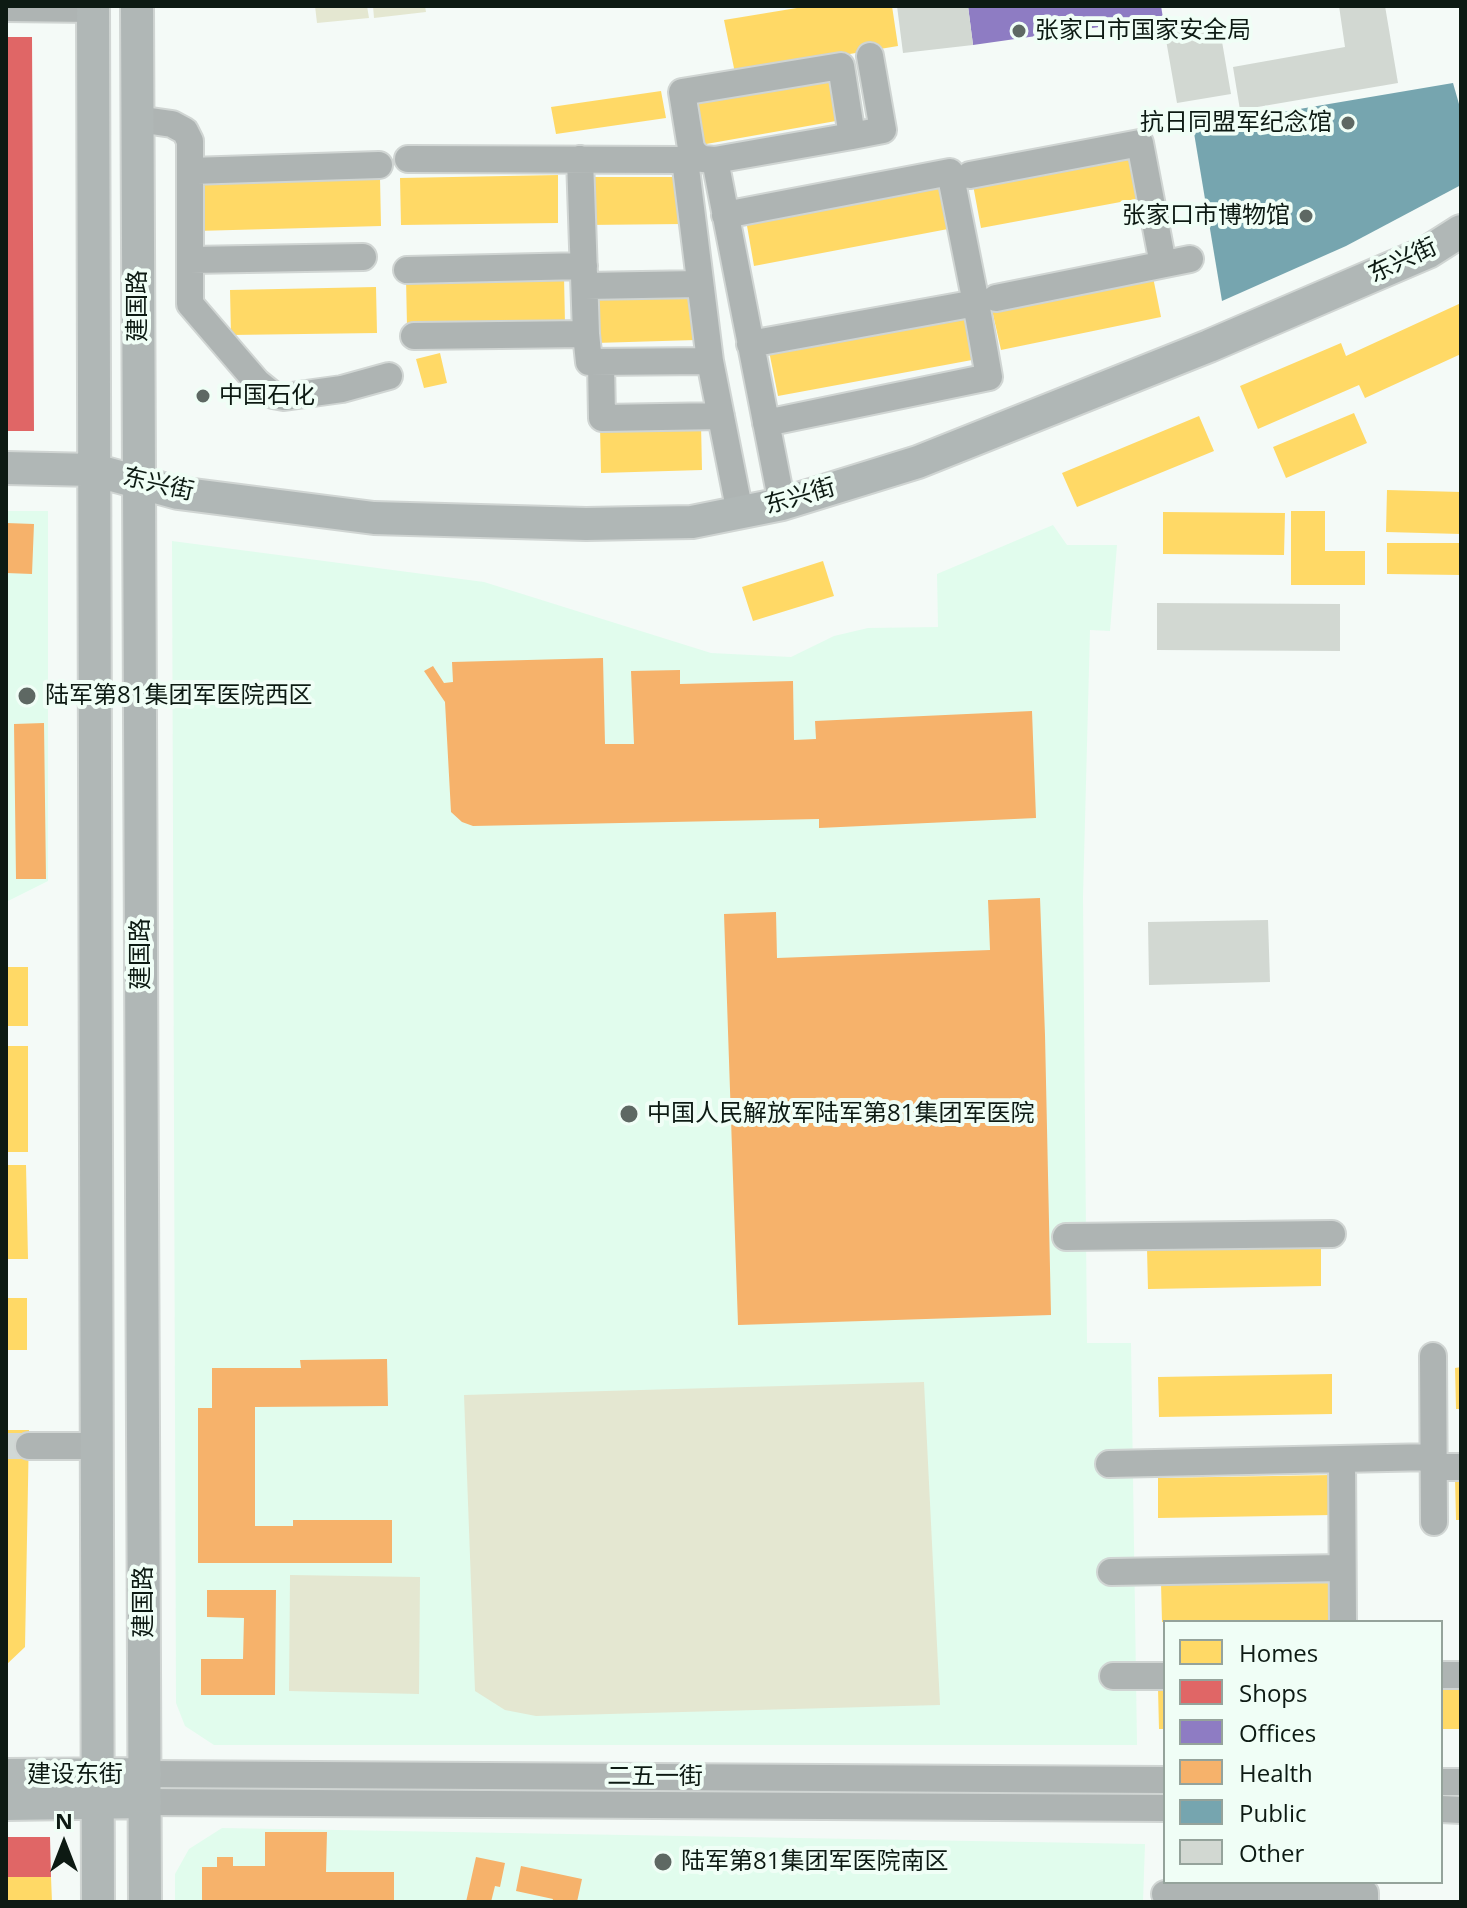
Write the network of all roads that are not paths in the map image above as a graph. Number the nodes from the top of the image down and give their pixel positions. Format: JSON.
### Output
{"nodes":[{"id":1,"x":137,"y":6,"type":"edge"},
{"id":2,"x":6,"y":8,"type":"edge"},
{"id":3,"x":93,"y":8,"type":"edge"},
{"id":4,"x":870,"y":56,"type":"dead end"},
{"id":5,"x":137,"y":119,"type":"junction"},
{"id":6,"x":852,"y":136,"type":"junction"},
{"id":7,"x":408,"y":159,"type":"dead end"},
{"id":8,"x":580,"y":159,"type":"junction"},
{"id":9,"x":715,"y":160,"type":"junction"},
{"id":10,"x":379,"y":165,"type":"dead end"},
{"id":11,"x":190,"y":171,"type":"junction"},
{"id":12,"x":970,"y":175,"type":"dead end"},
{"id":13,"x":725,"y":215,"type":"junction"},
{"id":14,"x":1461,"y":231,"type":"edge"},
{"id":15,"x":1461,"y":255,"type":"edge"},
{"id":16,"x":363,"y":257,"type":"dead end"},
{"id":17,"x":1190,"y":259,"type":"dead end"},
{"id":18,"x":190,"y":260,"type":"junction"},
{"id":19,"x":1163,"y":264,"type":"junction"},
{"id":20,"x":407,"y":270,"type":"dead end"},
{"id":21,"x":584,"y":276,"type":"junction"},
{"id":22,"x":699,"y":284,"type":"junction"},
{"id":23,"x":986,"y":300,"type":"junction"},
{"id":24,"x":586,"y":334,"type":"junction"},
{"id":25,"x":414,"y":336,"type":"dead end"},
{"id":26,"x":750,"y":344,"type":"junction"},
{"id":27,"x":710,"y":361,"type":"junction"},
{"id":28,"x":601,"y":362,"type":"junction"},
{"id":29,"x":389,"y":376,"type":"dead end"},
{"id":30,"x":721,"y":416,"type":"junction"},
{"id":31,"x":766,"y":423,"type":"junction"},
{"id":32,"x":6,"y":468,"type":"edge"},
{"id":33,"x":94,"y":483,"type":"junction"},
{"id":34,"x":6,"y":488,"type":"edge"},
{"id":35,"x":139,"y":495,"type":"junction"},
{"id":36,"x":782,"y":504,"type":"junction"},
{"id":37,"x":740,"y":513,"type":"junction"},
{"id":38,"x":1332,"y":1234,"type":"dead end"},
{"id":39,"x":1066,"y":1237,"type":"dead end"},
{"id":40,"x":1433,"y":1356,"type":"dead end"},
{"id":41,"x":29,"y":1446,"type":"tunnel mouth"},
{"id":42,"x":97,"y":1446,"type":"junction"},
{"id":43,"x":1342,"y":1459,"type":"junction"},
{"id":44,"x":1433,"y":1462,"type":"junction"},
{"id":45,"x":1109,"y":1464,"type":"dead end"},
{"id":46,"x":1461,"y":1467,"type":"edge"},
{"id":47,"x":1434,"y":1522,"type":"dead end"},
{"id":48,"x":1342,"y":1568,"type":"junction"},
{"id":49,"x":1111,"y":1572,"type":"dead end"},
{"id":50,"x":1343,"y":1620,"type":"edge"},
{"id":51,"x":1113,"y":1676,"type":"dead end"},
{"id":52,"x":1163,"y":1676,"type":"edge"},
{"id":53,"x":6,"y":1775,"type":"edge"},
{"id":54,"x":1115,"y":1780,"type":"junction"},
{"id":55,"x":1163,"y":1780,"type":"edge"},
{"id":56,"x":98,"y":1788,"type":"junction"},
{"id":57,"x":145,"y":1788,"type":"junction"},
{"id":58,"x":6,"y":1804,"type":"edge"},
{"id":59,"x":1115,"y":1808,"type":"junction"},
{"id":60,"x":1163,"y":1808,"type":"edge"},
{"id":61,"x":1165,"y":1894,"type":"dead end"},
{"id":62,"x":98,"y":1902,"type":"edge"},
{"id":63,"x":145,"y":1902,"type":"edge"},
{"id":64,"x":1365,"y":1902,"type":"edge"}],
"edges":[{"from":1,"to":5,"type":"main road","name":"建国路"},
{"from":2,"to":3,"type":"street"},
{"from":3,"to":33,"type":"main road","name":"建国路"},
{"from":4,"to":6,"type":"street"},
{"from":5,"to":11,"type":"street"},
{"from":5,"to":35,"type":"main road","name":"建国路"},
{"from":6,"to":9,"type":"street"},
{"from":6,"to":9,"type":"street"},
{"from":7,"to":8,"type":"street"},
{"from":8,"to":21,"type":"street"},
{"from":8,"to":22,"type":"street"},
{"from":9,"to":13,"type":"street"},
{"from":10,"to":11,"type":"street"},
{"from":11,"to":18,"type":"street"},
{"from":12,"to":19,"type":"street"},
{"from":13,"to":23,"type":"street"},
{"from":13,"to":26,"type":"street"},
{"from":14,"to":36,"type":"main road","name":"东兴街"},
{"from":15,"to":35,"type":"main road","name":"东兴街"},
{"from":16,"to":18,"type":"street"},
{"from":17,"to":19,"type":"street"},
{"from":18,"to":29,"type":"street"},
{"from":19,"to":23,"type":"street"},
{"from":20,"to":21,"type":"street"},
{"from":21,"to":22,"type":"street"},
{"from":21,"to":24,"type":"street"},
{"from":22,"to":27,"type":"street"},
{"from":23,"to":26,"type":"street"},
{"from":23,"to":31,"type":"street"},
{"from":24,"to":25,"type":"street"},
{"from":24,"to":28,"type":"street"},
{"from":26,"to":31,"type":"street"},
{"from":27,"to":28,"type":"street"},
{"from":27,"to":30,"type":"street"},
{"from":28,"to":30,"type":"street"},
{"from":30,"to":37,"type":"street"},
{"from":31,"to":36,"type":"street"},
{"from":32,"to":33,"type":"main road"},
{"from":33,"to":34,"type":"main road"},
{"from":33,"to":35,"type":"main road","name":"东兴街"},
{"from":33,"to":42,"type":"main road","name":"建国路"},
{"from":35,"to":37,"type":"main road","name":"东兴街"},
{"from":35,"to":57,"type":"main road","name":"建国路"},
{"from":36,"to":37,"type":"main road","name":"东兴街"},
{"from":38,"to":39,"type":"street"},
{"from":40,"to":44,"type":"street"},
{"from":41,"to":42,"type":"street"},
{"from":42,"to":56,"type":"main road","name":"建国路"},
{"from":43,"to":44,"type":"street"},
{"from":43,"to":45,"type":"street"},
{"from":43,"to":48,"type":"street"},
{"from":44,"to":46,"type":"street"},
{"from":44,"to":47,"type":"street"},
{"from":48,"to":49,"type":"street"},
{"from":48,"to":50,"type":"street"},
{"from":51,"to":52,"type":"street"},
{"from":53,"to":56,"type":"main road","name":"建设东街"},
{"from":54,"to":55,"type":"street","name":"二五一街"},
{"from":54,"to":57,"type":"street","name":"二五一街"},
{"from":54,"to":59,"type":"street"},
{"from":56,"to":57,"type":"main road","name":"建设东街"},
{"from":56,"to":58,"type":"main road","name":"建设东街"},
{"from":56,"to":62,"type":"main road","name":"建国路"},
{"from":57,"to":59,"type":"street","name":"二五一街"},
{"from":57,"to":63,"type":"main road","name":"建国路"},
{"from":59,"to":60,"type":"street","name":"二五一街"},
{"from":61,"to":64,"type":"street"}]}
